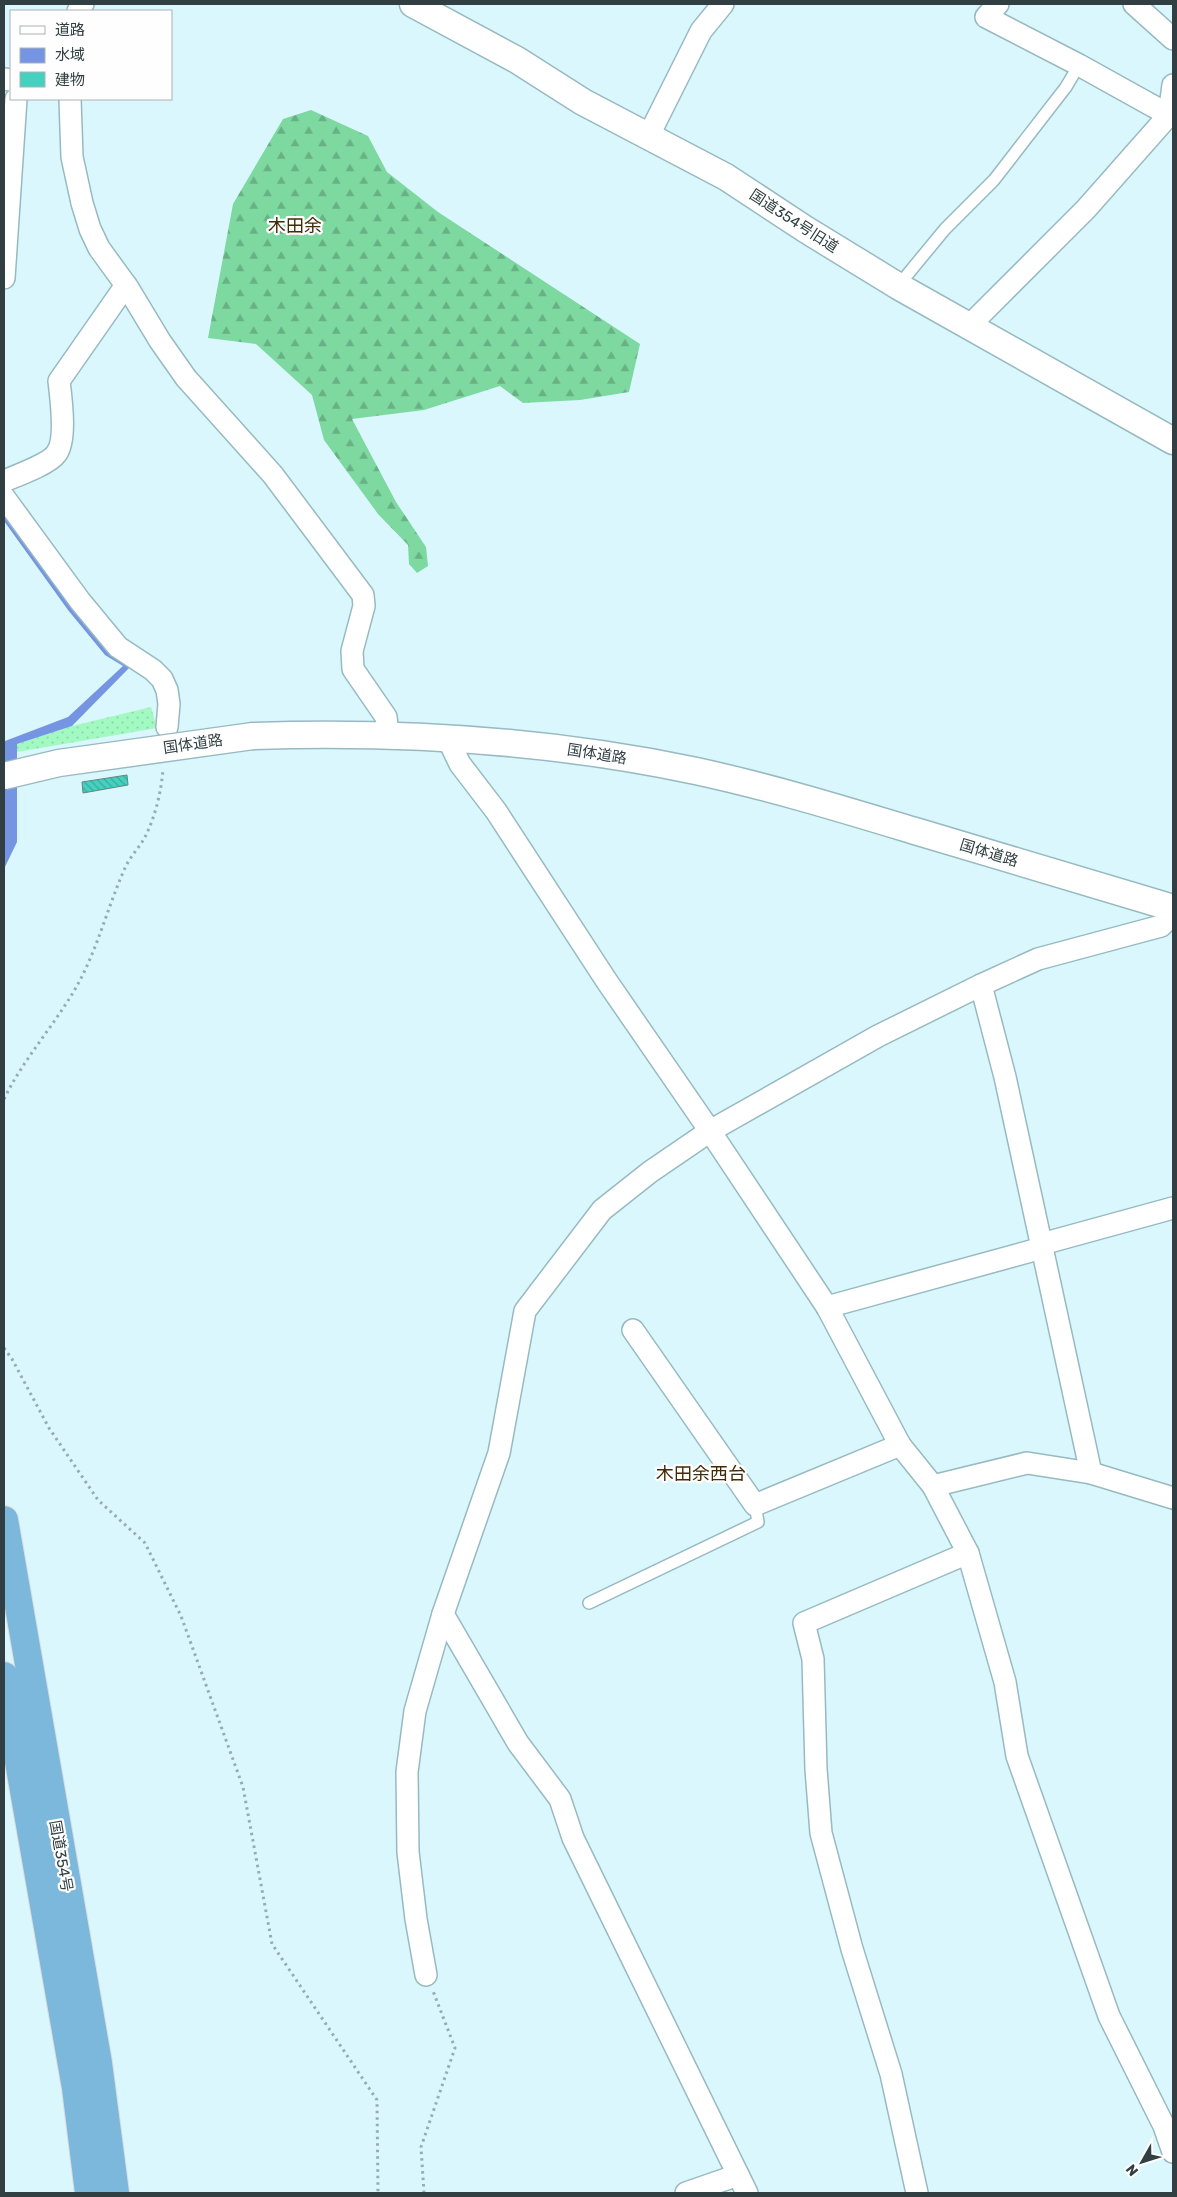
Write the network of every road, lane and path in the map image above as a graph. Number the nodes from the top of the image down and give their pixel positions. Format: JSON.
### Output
{"nodes":[{"id":1,"x":413,"y":4,"type":"edge"},
{"id":2,"x":723,"y":4,"type":"edge"},
{"id":3,"x":998,"y":4,"type":"edge"},
{"id":4,"x":1134,"y":4,"type":"edge"},
{"id":5,"x":1173,"y":39,"type":"edge"},
{"id":6,"x":1078,"y":64,"type":"junction"},
{"id":7,"x":1173,"y":85,"type":"edge"},
{"id":8,"x":16,"y":100,"type":"edge"},
{"id":9,"x":70,"y":100,"type":"edge"},
{"id":10,"x":1169,"y":115,"type":"junction"},
{"id":11,"x":648,"y":137,"type":"junction"},
{"id":12,"x":4,"y":278,"type":"edge"},
{"id":13,"x":126,"y":285,"type":"junction"},
{"id":14,"x":898,"y":286,"type":"junction"},
{"id":15,"x":970,"y":326,"type":"junction"},
{"id":16,"x":1173,"y":441,"type":"edge"},
{"id":17,"x":4,"y":481,"type":"edge"},
{"id":18,"x":4,"y":497,"type":"edge"},
{"id":19,"x":167,"y":727,"type":"dead end"},
{"id":20,"x":388,"y":734,"type":"junction"},
{"id":21,"x":446,"y":736,"type":"junction"},
{"id":22,"x":164,"y":763,"type":"dead end"},
{"id":23,"x":4,"y":776,"type":"edge"},
{"id":24,"x":1173,"y":908,"type":"edge"},
{"id":25,"x":1173,"y":914,"type":"edge"},
{"id":26,"x":981,"y":984,"type":"junction"},
{"id":27,"x":4,"y":1099,"type":"edge"},
{"id":28,"x":710,"y":1131,"type":"junction"},
{"id":29,"x":1173,"y":1208,"type":"edge"},
{"id":30,"x":1042,"y":1248,"type":"junction"},
{"id":31,"x":827,"y":1307,"type":"junction"},
{"id":32,"x":633,"y":1330,"type":"dead end"},
{"id":33,"x":4,"y":1348,"type":"edge"},
{"id":34,"x":900,"y":1445,"type":"junction"},
{"id":35,"x":1091,"y":1473,"type":"junction"},
{"id":36,"x":934,"y":1486,"type":"junction"},
{"id":37,"x":1173,"y":1498,"type":"edge"},
{"id":38,"x":755,"y":1504,"type":"junction"},
{"id":39,"x":4,"y":1520,"type":"edge"},
{"id":40,"x":968,"y":1553,"type":"junction"},
{"id":41,"x":589,"y":1603,"type":"dead end"},
{"id":42,"x":443,"y":1614,"type":"junction"},
{"id":43,"x":4,"y":1676,"type":"edge"},
{"id":44,"x":426,"y":1975,"type":"joint"},
{"id":45,"x":1173,"y":2152,"type":"edge"},
{"id":46,"x":743,"y":2184,"type":"edge"},
{"id":47,"x":89,"y":2193,"type":"edge"},
{"id":48,"x":115,"y":2193,"type":"edge"},
{"id":49,"x":378,"y":2193,"type":"edge"},
{"id":50,"x":424,"y":2193,"type":"edge"},
{"id":51,"x":686,"y":2193,"type":"edge"},
{"id":52,"x":917,"y":2193,"type":"edge"}],
"edges":[{"from":1,"to":11,"type":"street","name":"国道354号旧道"},
{"from":2,"to":11,"type":"street"},
{"from":3,"to":6,"type":"street"},
{"from":4,"to":5,"type":"street"},
{"from":6,"to":10,"type":"street"},
{"from":6,"to":14,"type":"lane"},
{"from":7,"to":10,"type":"street"},
{"from":8,"to":12,"type":"street"},
{"from":9,"to":13,"type":"street"},
{"from":10,"to":15,"type":"street"},
{"from":11,"to":14,"type":"street","name":"国道354号旧道"},
{"from":13,"to":17,"type":"street"},
{"from":13,"to":20,"type":"street"},
{"from":14,"to":15,"type":"street","name":"国道354号旧道"},
{"from":15,"to":16,"type":"street","name":"国道354号旧道"},
{"from":18,"to":19,"type":"street"},
{"from":20,"to":21,"type":"street","name":"国体道路"},
{"from":20,"to":23,"type":"street","name":"国体道路","bridge":true},
{"from":21,"to":24,"type":"street","name":"国体道路"},
{"from":21,"to":28,"type":"street"},
{"from":22,"to":27,"type":"path"},
{"from":25,"to":26,"type":"street"},
{"from":26,"to":28,"type":"street"},
{"from":26,"to":30,"type":"street"},
{"from":28,"to":31,"type":"street"},
{"from":28,"to":42,"type":"street"},
{"from":29,"to":30,"type":"street"},
{"from":30,"to":31,"type":"street"},
{"from":30,"to":35,"type":"street"},
{"from":31,"to":34,"type":"street"},
{"from":32,"to":38,"type":"street"},
{"from":33,"to":49,"type":"path"},
{"from":34,"to":36,"type":"street"},
{"from":34,"to":38,"type":"street"},
{"from":35,"to":36,"type":"street"},
{"from":35,"to":37,"type":"street"},
{"from":36,"to":40,"type":"street"},
{"from":38,"to":41,"type":"lane"},
{"from":39,"to":48,"type":"highway","name":"国道354号"},
{"from":40,"to":45,"type":"street"},
{"from":40,"to":52,"type":"street"},
{"from":42,"to":44,"type":"street"},
{"from":42,"to":46,"type":"street"},
{"from":43,"to":47,"type":"highway","name":"国道354号"},
{"from":44,"to":50,"type":"path"},
{"from":46,"to":51,"type":"street"}]}
